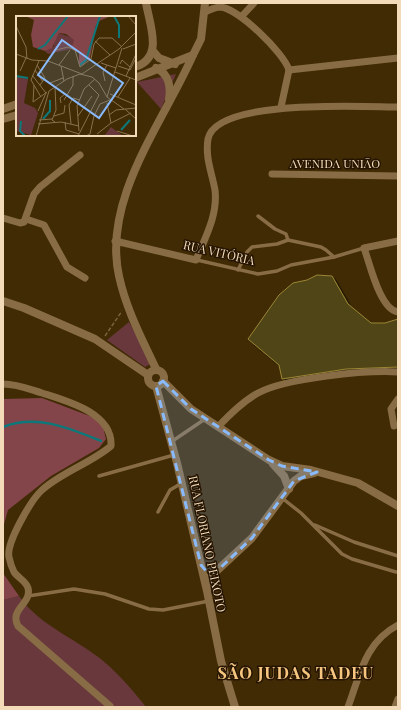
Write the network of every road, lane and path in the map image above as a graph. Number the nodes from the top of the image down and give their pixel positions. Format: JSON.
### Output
{"nodes":[{"id":1,"x":146,"y":3,"type":"edge"},
{"id":2,"x":205,"y":3,"type":"edge"},
{"id":3,"x":254,"y":3,"type":"edge"},
{"id":4,"x":205,"y":12,"type":"junction"},
{"id":5,"x":242,"y":16,"type":"junction"},
{"id":6,"x":153,"y":51,"type":"junction"},
{"id":7,"x":193,"y":55,"type":"junction"},
{"id":8,"x":398,"y":58,"type":"edge"},
{"id":9,"x":144,"y":64,"type":"junction"},
{"id":10,"x":175,"y":64,"type":"junction"},
{"id":11,"x":136,"y":67,"type":"edge"},
{"id":12,"x":159,"y":70,"type":"junction"},
{"id":13,"x":289,"y":70,"type":"junction"},
{"id":14,"x":136,"y":78,"type":"edge"},
{"id":15,"x":16,"y":104,"type":"edge"},
{"id":16,"x":168,"y":104,"type":"junction"},
{"id":17,"x":281,"y":107,"type":"junction"},
{"id":18,"x":398,"y":107,"type":"edge"},
{"id":19,"x":3,"y":108,"type":"edge"},
{"id":20,"x":16,"y":115,"type":"edge"},
{"id":21,"x":3,"y":119,"type":"edge"},
{"id":22,"x":80,"y":155,"type":"dead end"},
{"id":23,"x":272,"y":174,"type":"dead end"},
{"id":24,"x":398,"y":176,"type":"edge"},
{"id":25,"x":258,"y":216,"type":"dead end"},
{"id":26,"x":3,"y":218,"type":"edge"},
{"id":27,"x":26,"y":220,"type":"junction"},
{"id":28,"x":288,"y":240,"type":"junction"},
{"id":29,"x":116,"y":241,"type":"junction"},
{"id":30,"x":398,"y":241,"type":"edge"},
{"id":31,"x":364,"y":248,"type":"junction"},
{"id":32,"x":334,"y":257,"type":"junction"},
{"id":33,"x":196,"y":260,"type":"junction"},
{"id":34,"x":238,"y":270,"type":"junction"},
{"id":35,"x":85,"y":278,"type":"dead end"},
{"id":36,"x":3,"y":301,"type":"edge"},
{"id":37,"x":126,"y":304,"type":"junction"},
{"id":38,"x":397,"y":312,"type":"edge"},
{"id":39,"x":101,"y":343,"type":"junction"},
{"id":40,"x":156,"y":369,"type":"junction"},
{"id":41,"x":398,"y":372,"type":"edge"},
{"id":42,"x":148,"y":375,"type":"junction"},
{"id":43,"x":164,"y":381,"type":"junction"},
{"id":44,"x":3,"y":384,"type":"edge"},
{"id":45,"x":156,"y":386,"type":"junction"},
{"id":46,"x":398,"y":399,"type":"edge"},
{"id":47,"x":206,"y":419,"type":"junction"},
{"id":48,"x":394,"y":426,"type":"dead end"},
{"id":49,"x":218,"y":427,"type":"junction"},
{"id":50,"x":171,"y":442,"type":"junction"},
{"id":51,"x":175,"y":455,"type":"junction"},
{"id":52,"x":270,"y":460,"type":"junction"},
{"id":53,"x":317,"y":472,"type":"junction"},
{"id":54,"x":99,"y":476,"type":"dead end"},
{"id":55,"x":182,"y":483,"type":"junction"},
{"id":56,"x":289,"y":489,"type":"junction"},
{"id":57,"x":282,"y":498,"type":"junction"},
{"id":58,"x":398,"y":506,"type":"edge"},
{"id":59,"x":158,"y":512,"type":"dead end"},
{"id":60,"x":313,"y":524,"type":"junction"},
{"id":61,"x":398,"y":556,"type":"edge"},
{"id":62,"x":201,"y":566,"type":"junction"},
{"id":63,"x":217,"y":570,"type":"junction"},
{"id":64,"x":396,"y":572,"type":"dead end"},
{"id":65,"x":207,"y":591,"type":"junction"},
{"id":66,"x":28,"y":596,"type":"junction"},
{"id":67,"x":208,"y":601,"type":"junction"},
{"id":68,"x":398,"y":625,"type":"edge"},
{"id":69,"x":398,"y":698,"type":"edge"},
{"id":70,"x":110,"y":706,"type":"dead end"},
{"id":71,"x":235,"y":707,"type":"edge"},
{"id":72,"x":348,"y":707,"type":"edge"},
{"id":73,"x":395,"y":707,"type":"edge"}],
"edges":[{"from":1,"to":6,"type":"street"},
{"from":2,"to":4,"type":"street"},
{"from":3,"to":5,"type":"street"},
{"from":4,"to":5,"type":"street"},
{"from":4,"to":7,"type":"street"},
{"from":5,"to":13,"type":"street"},
{"from":6,"to":9,"type":"street"},
{"from":6,"to":10,"type":"street"},
{"from":7,"to":10,"type":"street"},
{"from":7,"to":16,"type":"street"},
{"from":8,"to":13,"type":"street"},
{"from":9,"to":11,"type":"street"},
{"from":9,"to":12,"type":"street"},
{"from":10,"to":12,"type":"street"},
{"from":12,"to":14,"type":"street"},
{"from":12,"to":16,"type":"street"},
{"from":13,"to":17,"type":"street"},
{"from":15,"to":19,"type":"street"},
{"from":16,"to":29,"type":"street"},
{"from":17,"to":18,"type":"street"},
{"from":17,"to":33,"type":"street"},
{"from":20,"to":21,"type":"street"},
{"from":22,"to":27,"type":"street"},
{"from":23,"to":24,"type":"street","name":"AVENIDA UNIÃO"},
{"from":25,"to":28,"type":"lane"},
{"from":26,"to":27,"type":"street"},
{"from":27,"to":35,"type":"street"},
{"from":28,"to":32,"type":"lane"},
{"from":28,"to":34,"type":"lane"},
{"from":29,"to":33,"type":"street","name":"RUA VITÓRIA"},
{"from":29,"to":37,"type":"street"},
{"from":30,"to":31,"type":"street"},
{"from":31,"to":32,"type":"lane","name":"RUA VITÓRIA"},
{"from":31,"to":38,"type":"street"},
{"from":32,"to":34,"type":"lane","name":"RUA VITÓRIA"},
{"from":33,"to":34,"type":"lane","name":"RUA VITÓRIA"},
{"from":36,"to":39,"type":"street"},
{"from":37,"to":39,"type":"path"},
{"from":37,"to":40,"type":"street"},
{"from":39,"to":42,"type":"street"},
{"from":40,"to":42,"type":"street"},
{"from":40,"to":43,"type":"street"},
{"from":41,"to":49,"type":"street"},
{"from":42,"to":45,"type":"street"},
{"from":43,"to":45,"type":"street"},
{"from":43,"to":47,"type":"street"},
{"from":44,"to":66,"type":"street"},
{"from":45,"to":50,"type":"street","name":"RUA FLORIANO PEIXOTO"},
{"from":46,"to":48,"type":"street"},
{"from":47,"to":49,"type":"street"},
{"from":47,"to":50,"type":"lane"},
{"from":49,"to":52,"type":"street"},
{"from":50,"to":51,"type":"street","name":"RUA FLORIANO PEIXOTO"},
{"from":51,"to":54,"type":"lane"},
{"from":51,"to":55,"type":"street","name":"RUA FLORIANO PEIXOTO"},
{"from":52,"to":53,"type":"street"},
{"from":52,"to":56,"type":"street"},
{"from":53,"to":56,"type":"street"},
{"from":53,"to":58,"type":"street"},
{"from":55,"to":59,"type":"lane"},
{"from":55,"to":62,"type":"street","name":"RUA FLORIANO PEIXOTO"},
{"from":56,"to":57,"type":"street"},
{"from":57,"to":60,"type":"lane"},
{"from":57,"to":63,"type":"street"},
{"from":60,"to":61,"type":"lane"},
{"from":60,"to":64,"type":"lane"},
{"from":62,"to":63,"type":"street"},
{"from":62,"to":65,"type":"street","name":"RUA FLORIANO PEIXOTO"},
{"from":63,"to":65,"type":"street"},
{"from":65,"to":67,"type":"street","name":"RUA FLORIANO PEIXOTO"},
{"from":66,"to":67,"type":"lane"},
{"from":66,"to":70,"type":"street"},
{"from":67,"to":71,"type":"street","name":"RUA FLORIANO PEIXOTO"},
{"from":68,"to":72,"type":"street"},
{"from":69,"to":73,"type":"street"}]}
